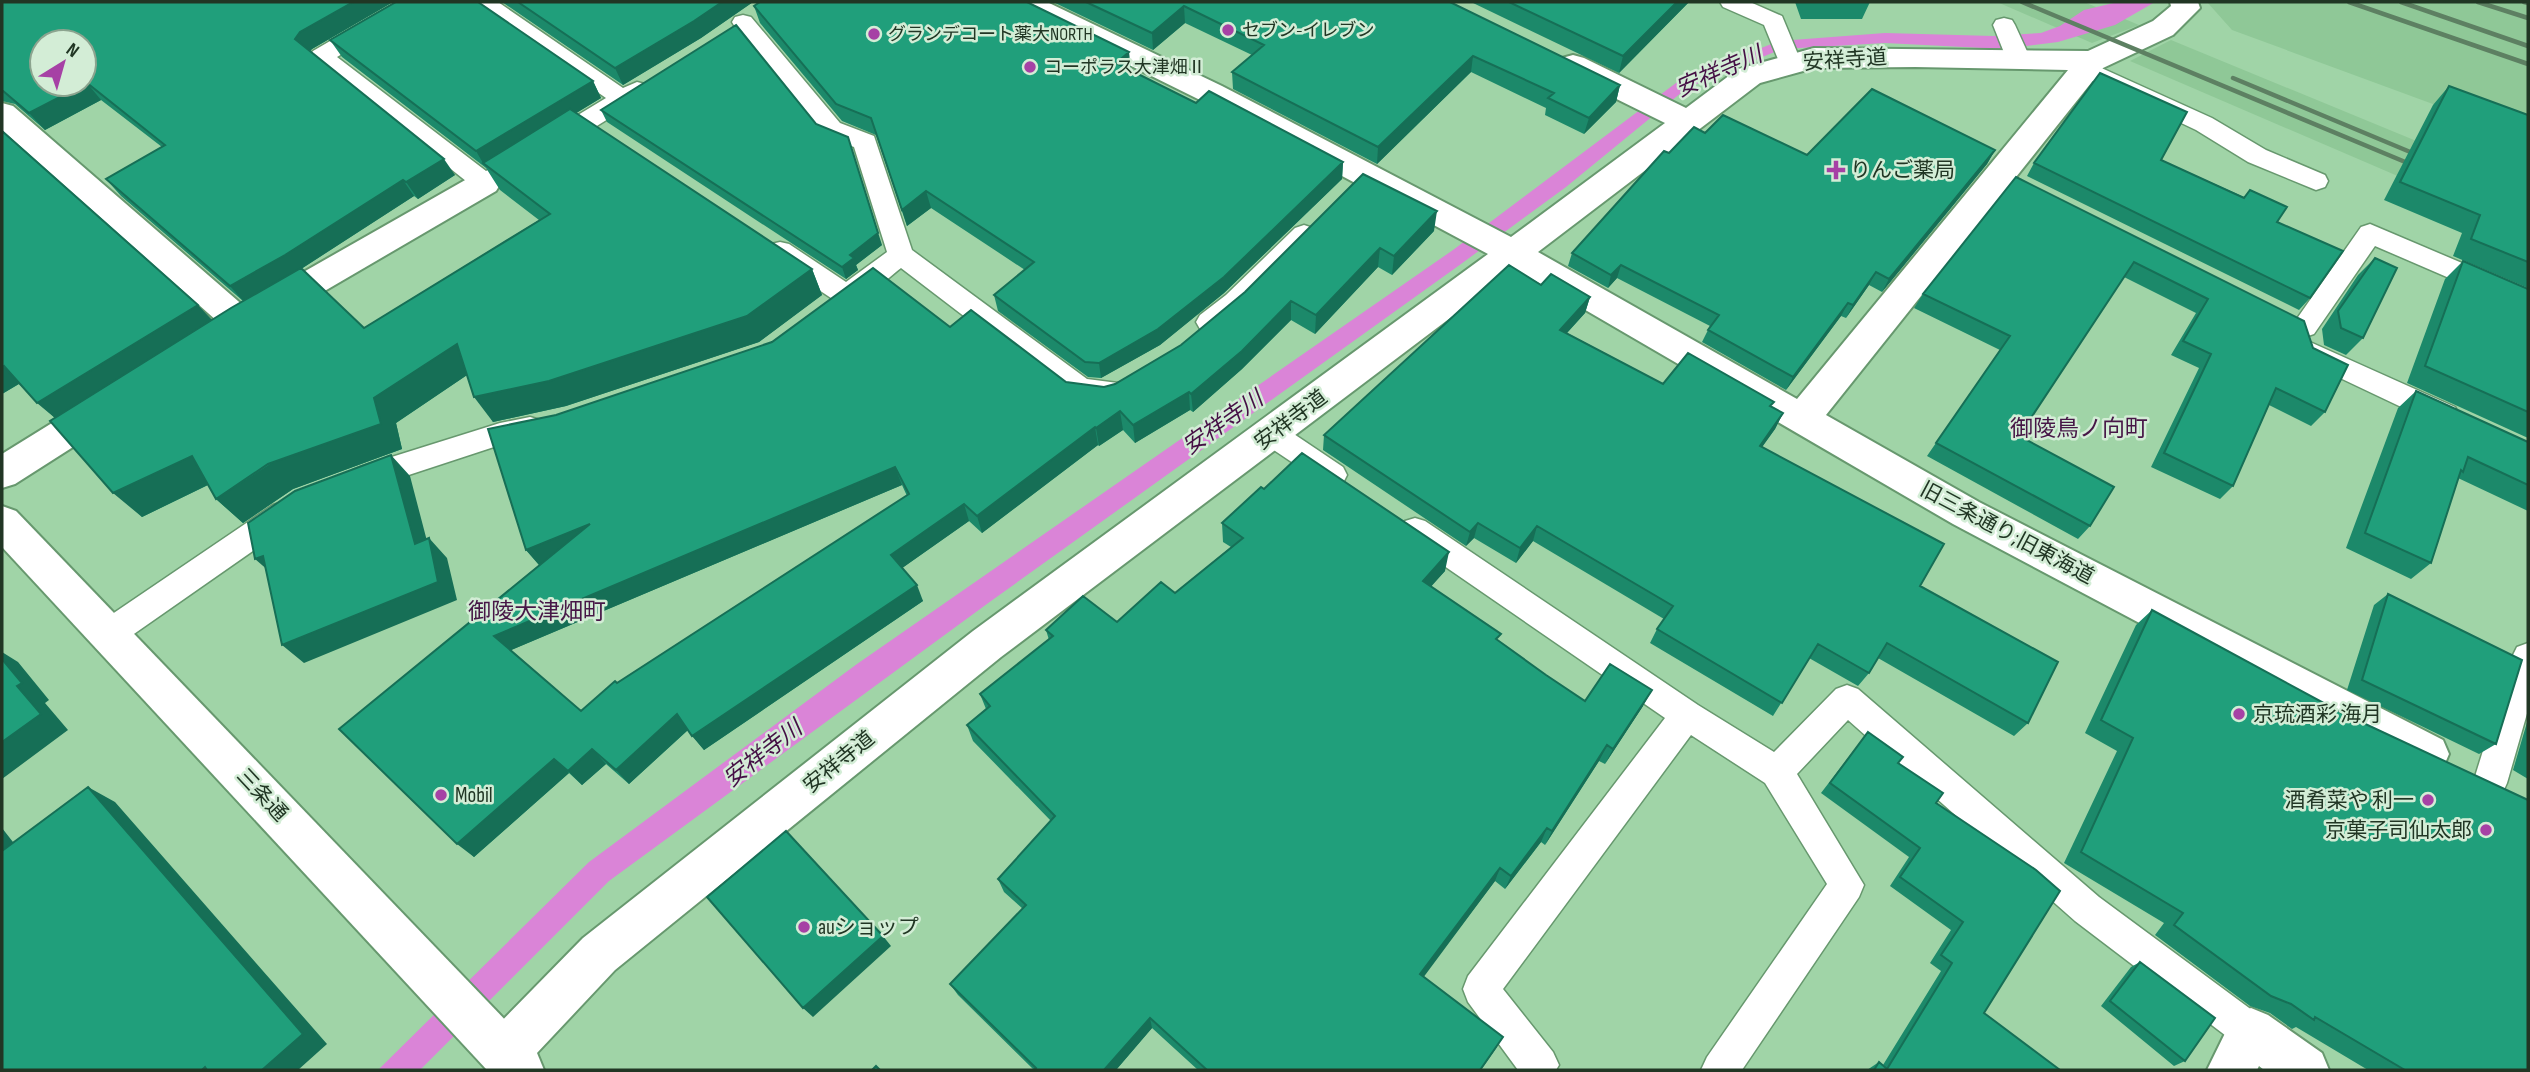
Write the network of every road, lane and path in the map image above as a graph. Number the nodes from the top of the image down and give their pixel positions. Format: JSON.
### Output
{"nodes":[{"id":1,"x":413,"y":2,"type":"edge"},
{"id":2,"x":483,"y":2,"type":"edge"},
{"id":3,"x":1024,"y":2,"type":"edge"},
{"id":4,"x":1731,"y":2,"type":"edge"},
{"id":5,"x":2184,"y":2,"type":"edge"},
{"id":6,"x":2004,"y":25,"type":"dead end"},
{"id":7,"x":721,"y":37,"type":"edge"},
{"id":8,"x":1543,"y":50,"type":"edge"},
{"id":9,"x":2017,"y":55,"type":"junction"},
{"id":10,"x":1789,"y":61,"type":"junction"},
{"id":11,"x":2089,"y":65,"type":"junction"},
{"id":12,"x":656,"y":79,"type":"edge"},
{"id":13,"x":623,"y":99,"type":"junction"},
{"id":14,"x":2,"y":113,"type":"edge"},
{"id":15,"x":1681,"y":119,"type":"junction"},
{"id":16,"x":584,"y":122,"type":"junction"},
{"id":17,"x":607,"y":137,"type":"edge"},
{"id":18,"x":2316,"y":181,"type":"dead end"},
{"id":19,"x":485,"y":183,"type":"junction"},
{"id":20,"x":1325,"y":214,"type":"edge"},
{"id":21,"x":755,"y":235,"type":"edge"},
{"id":22,"x":1506,"y":249,"type":"junction"},
{"id":23,"x":901,"y":256,"type":"junction"},
{"id":24,"x":846,"y":295,"type":"junction"},
{"id":25,"x":2528,"y":302,"type":"edge"},
{"id":26,"x":825,"y":311,"type":"edge"},
{"id":27,"x":2280,"y":314,"type":"edge"},
{"id":28,"x":241,"y":323,"type":"junction"},
{"id":29,"x":2305,"y":327,"type":"junction"},
{"id":30,"x":1192,"y":336,"type":"edge"},
{"id":31,"x":183,"y":360,"type":"edge"},
{"id":32,"x":1127,"y":379,"type":"edge"},
{"id":33,"x":136,"y":389,"type":"edge"},
{"id":34,"x":1801,"y":420,"type":"junction"},
{"id":35,"x":554,"y":423,"type":"edge"},
{"id":36,"x":2468,"y":426,"type":"edge"},
{"id":37,"x":1272,"y":434,"type":"junction"},
{"id":38,"x":2,"y":473,"type":"edge"},
{"id":39,"x":340,"y":486,"type":"edge"},
{"id":40,"x":1353,"y":489,"type":"edge"},
{"id":41,"x":304,"y":500,"type":"edge"},
{"id":42,"x":1388,"y":512,"type":"edge"},
{"id":43,"x":2,"y":522,"type":"edge"},
{"id":44,"x":110,"y":634,"type":"junction"},
{"id":45,"x":2528,"y":657,"type":"edge"},
{"id":46,"x":1687,"y":715,"type":"junction"},
{"id":47,"x":1777,"y":772,"type":"junction"},
{"id":48,"x":2504,"y":790,"type":"joint"},
{"id":49,"x":2241,"y":1051,"type":"edge"},
{"id":50,"x":499,"y":1056,"type":"edge"},
{"id":51,"x":1542,"y":1069,"type":"edge"},
{"id":52,"x":1720,"y":1070,"type":"edge"},
{"id":53,"x":2305,"y":1070,"type":"edge"}],
"edges":[{"from":1,"to":19,"type":"lane"},
{"from":2,"to":13,"type":"lane"},
{"from":3,"to":22,"type":"street","name":"旧三条通り;旧東海道"},
{"from":4,"to":10,"type":"lane"},
{"from":5,"to":11,"type":"street","name":"安祥寺道"},
{"from":6,"to":9,"type":"lane"},
{"from":7,"to":23,"type":"lane"},
{"from":8,"to":15,"type":"street"},
{"from":9,"to":10,"type":"street","name":"安祥寺道"},
{"from":9,"to":11,"type":"street","name":"安祥寺道"},
{"from":10,"to":15,"type":"street","name":"安祥寺道"},
{"from":11,"to":18,"type":"lane"},
{"from":11,"to":34,"type":"street"},
{"from":12,"to":13,"type":"lane"},
{"from":13,"to":16,"type":"lane"},
{"from":14,"to":28,"type":"street"},
{"from":15,"to":22,"type":"street","name":"安祥寺道"},
{"from":16,"to":17,"type":"lane"},
{"from":16,"to":19,"type":"lane"},
{"from":19,"to":28,"type":"street"},
{"from":20,"to":30,"type":"lane"},
{"from":21,"to":24,"type":"lane"},
{"from":22,"to":34,"type":"street","name":"旧三条通り;旧東海道"},
{"from":22,"to":37,"type":"street","name":"安祥寺道"},
{"from":23,"to":24,"type":"lane"},
{"from":23,"to":32,"type":"lane"},
{"from":24,"to":26,"type":"lane"},
{"from":25,"to":29,"type":"lane"},
{"from":27,"to":29,"type":"lane"},
{"from":28,"to":31,"type":"street"},
{"from":29,"to":36,"type":"lane"},
{"from":33,"to":38,"type":"street"},
{"from":34,"to":48,"type":"street","name":"旧三条通り;旧東海道"},
{"from":35,"to":39,"type":"lane"},
{"from":37,"to":40,"type":"lane"},
{"from":37,"to":50,"type":"street","name":"安祥寺道"},
{"from":41,"to":44,"type":"lane"},
{"from":42,"to":46,"type":"lane"},
{"from":43,"to":44,"type":"street","name":"三条通"},
{"from":44,"to":50,"type":"street","name":"三条通"},
{"from":45,"to":48,"type":"lane"},
{"from":46,"to":47,"type":"lane"},
{"from":46,"to":51,"type":"lane"},
{"from":47,"to":49,"type":"lane"},
{"from":47,"to":52,"type":"lane"},
{"from":49,"to":53,"type":"street"}]}
